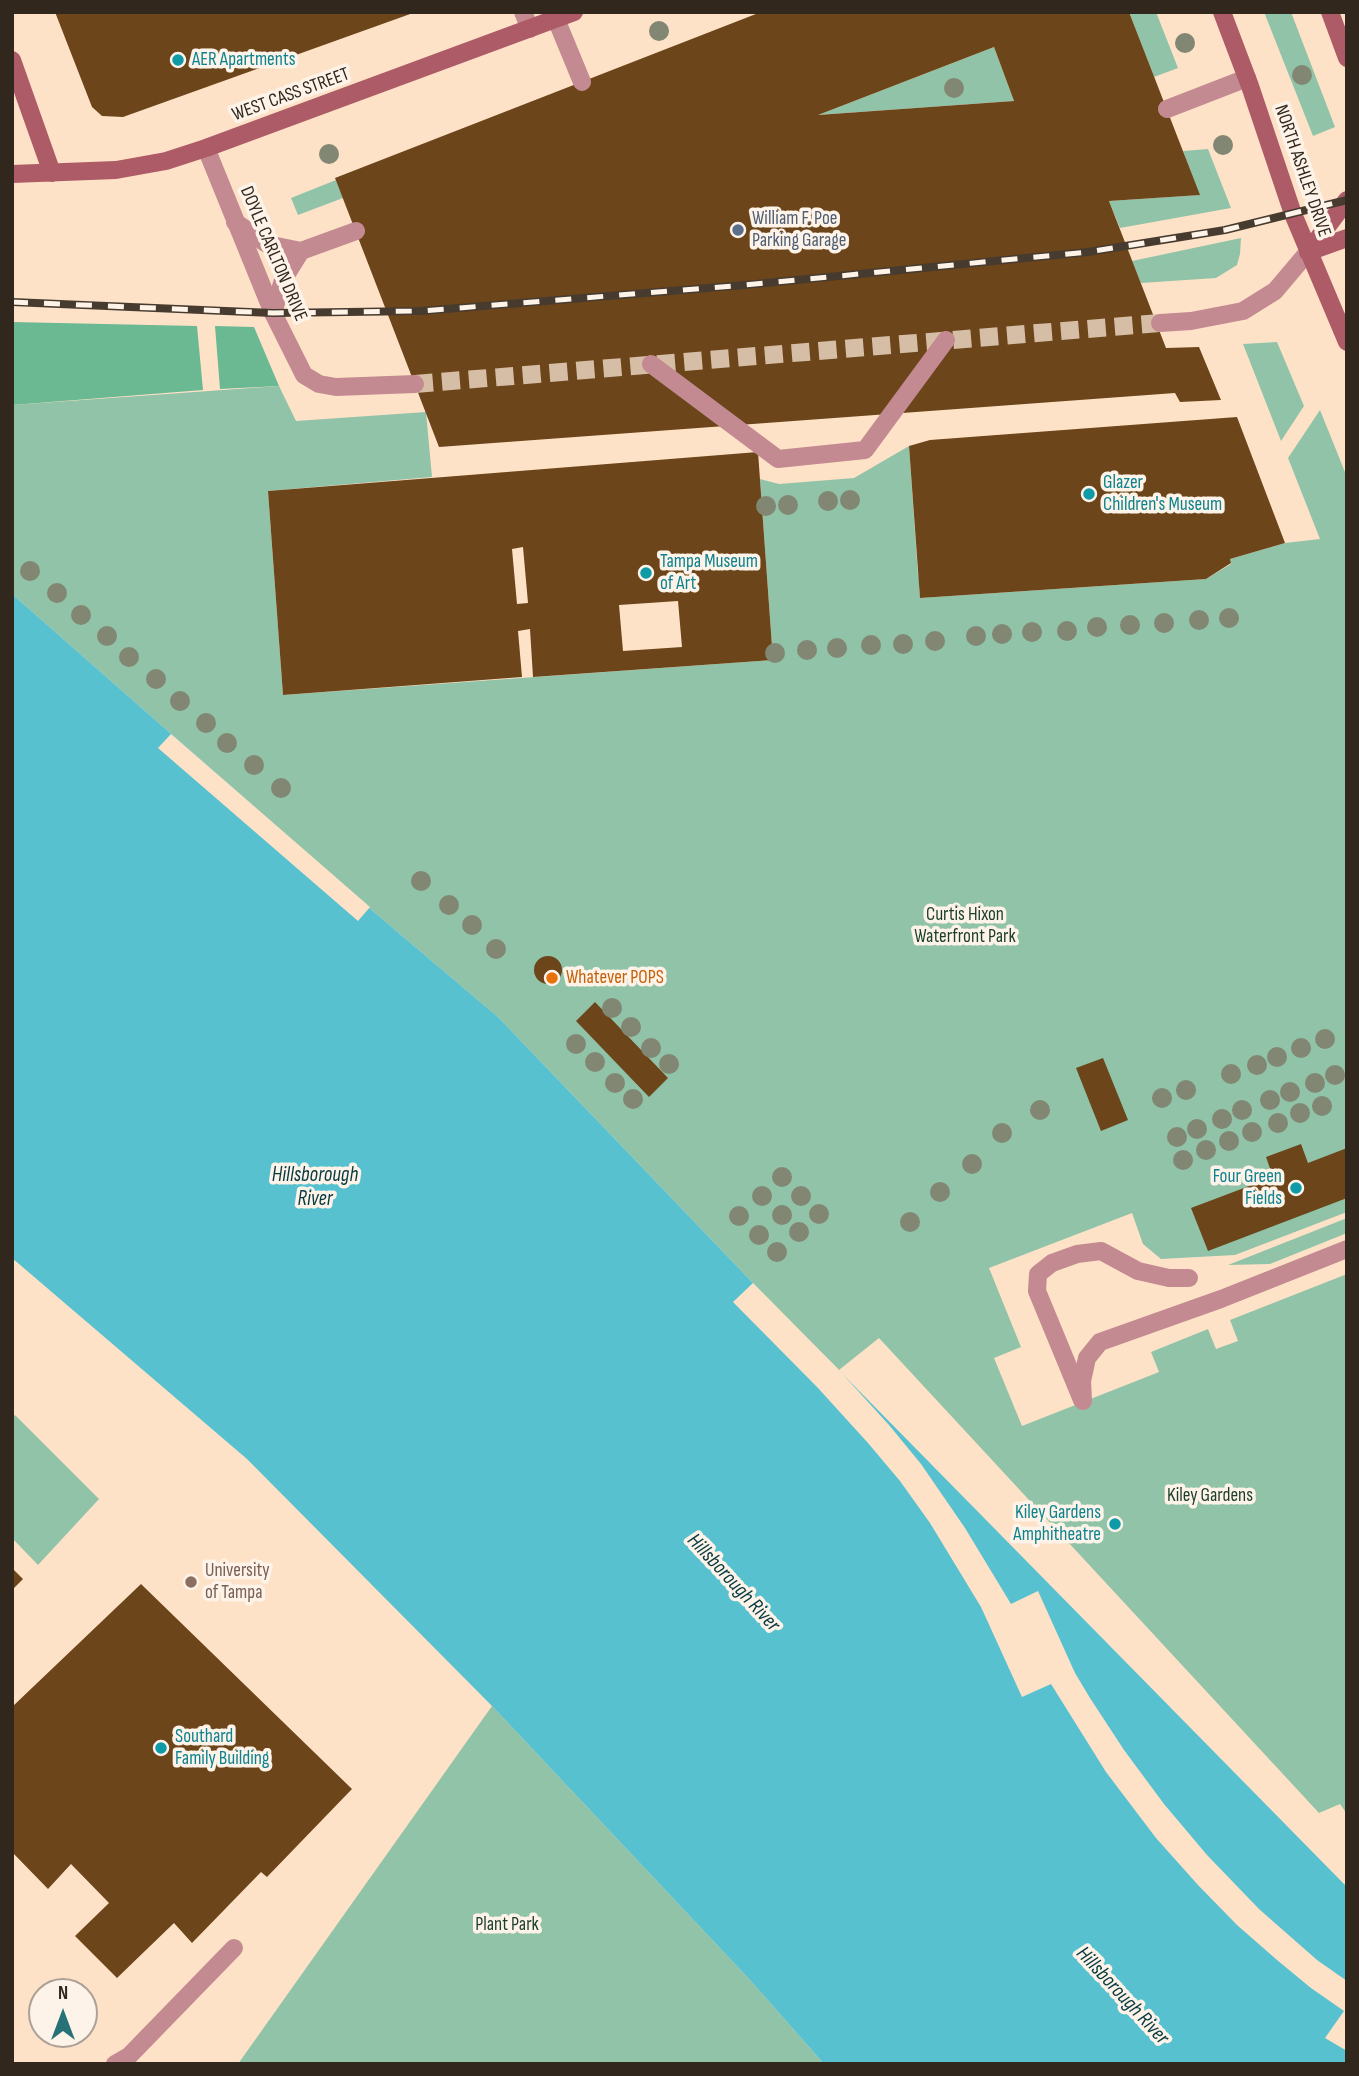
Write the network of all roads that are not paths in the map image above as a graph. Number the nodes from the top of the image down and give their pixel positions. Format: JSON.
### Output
{"nodes":[{"id":1,"x":574,"y":12,"type":"edge"},
{"id":2,"x":1222,"y":12,"type":"edge"},
{"id":3,"x":1330,"y":12,"type":"edge"},
{"id":4,"x":556,"y":19,"type":"junction"},
{"id":5,"x":526,"y":21,"type":"edge"},
{"id":6,"x":1347,"y":58,"type":"edge"},
{"id":7,"x":12,"y":60,"type":"edge"},
{"id":8,"x":1247,"y":78,"type":"junction"},
{"id":9,"x":582,"y":82,"type":"dead end"},
{"id":10,"x":1167,"y":109,"type":"dead end"},
{"id":11,"x":206,"y":148,"type":"junction"},
{"id":12,"x":52,"y":173,"type":"junction"},
{"id":13,"x":12,"y":174,"type":"edge"},
{"id":14,"x":1347,"y":200,"type":"edge"},
{"id":15,"x":235,"y":222,"type":"junction"},
{"id":16,"x":356,"y":231,"type":"dead end"},
{"id":17,"x":1347,"y":238,"type":"edge"},
{"id":18,"x":301,"y":251,"type":"junction"},
{"id":19,"x":1308,"y":251,"type":"junction"},
{"id":20,"x":273,"y":313,"type":"junction"},
{"id":21,"x":1160,"y":323,"type":"tunnel mouth"},
{"id":22,"x":946,"y":340,"type":"dead end"},
{"id":23,"x":1347,"y":342,"type":"edge"},
{"id":24,"x":651,"y":364,"type":"dead end"},
{"id":25,"x":415,"y":384,"type":"tunnel mouth"},
{"id":26,"x":1347,"y":1249,"type":"edge"},
{"id":27,"x":1189,"y":1278,"type":"dead end"},
{"id":28,"x":234,"y":1948,"type":"dead end"},
{"id":29,"x":115,"y":2064,"type":"edge"}],
"edges":[{"from":1,"to":4,"type":"street","name":"WEST CASS STREET"},
{"from":2,"to":8,"type":"street","name":"NORTH ASHLEY DRIVE"},
{"from":3,"to":6,"type":"street"},
{"from":4,"to":5,"type":"street","name":"WEST CASS STREET"},
{"from":4,"to":9,"type":"street"},
{"from":5,"to":11,"type":"street","name":"WEST CASS STREET"},
{"from":7,"to":12,"type":"street"},
{"from":8,"to":10,"type":"street"},
{"from":8,"to":19,"type":"street","name":"NORTH ASHLEY DRIVE"},
{"from":11,"to":12,"type":"street","name":"WEST CASS STREET"},
{"from":11,"to":15,"type":"street","name":"DOYLE CARLTON DRIVE"},
{"from":12,"to":13,"type":"street","name":"WEST CASS STREET"},
{"from":14,"to":19,"type":"street"},
{"from":15,"to":18,"type":"street"},
{"from":15,"to":20,"type":"street","name":"DOYLE CARLTON DRIVE"},
{"from":16,"to":18,"type":"street"},
{"from":17,"to":19,"type":"street"},
{"from":18,"to":20,"type":"street"},
{"from":19,"to":21,"type":"street"},
{"from":19,"to":23,"type":"street","name":"NORTH ASHLEY DRIVE"},
{"from":20,"to":25,"type":"street","name":"DOYLE CARLTON DRIVE"},
{"from":22,"to":24,"type":"street"},
{"from":26,"to":27,"type":"street"},
{"from":28,"to":29,"type":"street"}]}
